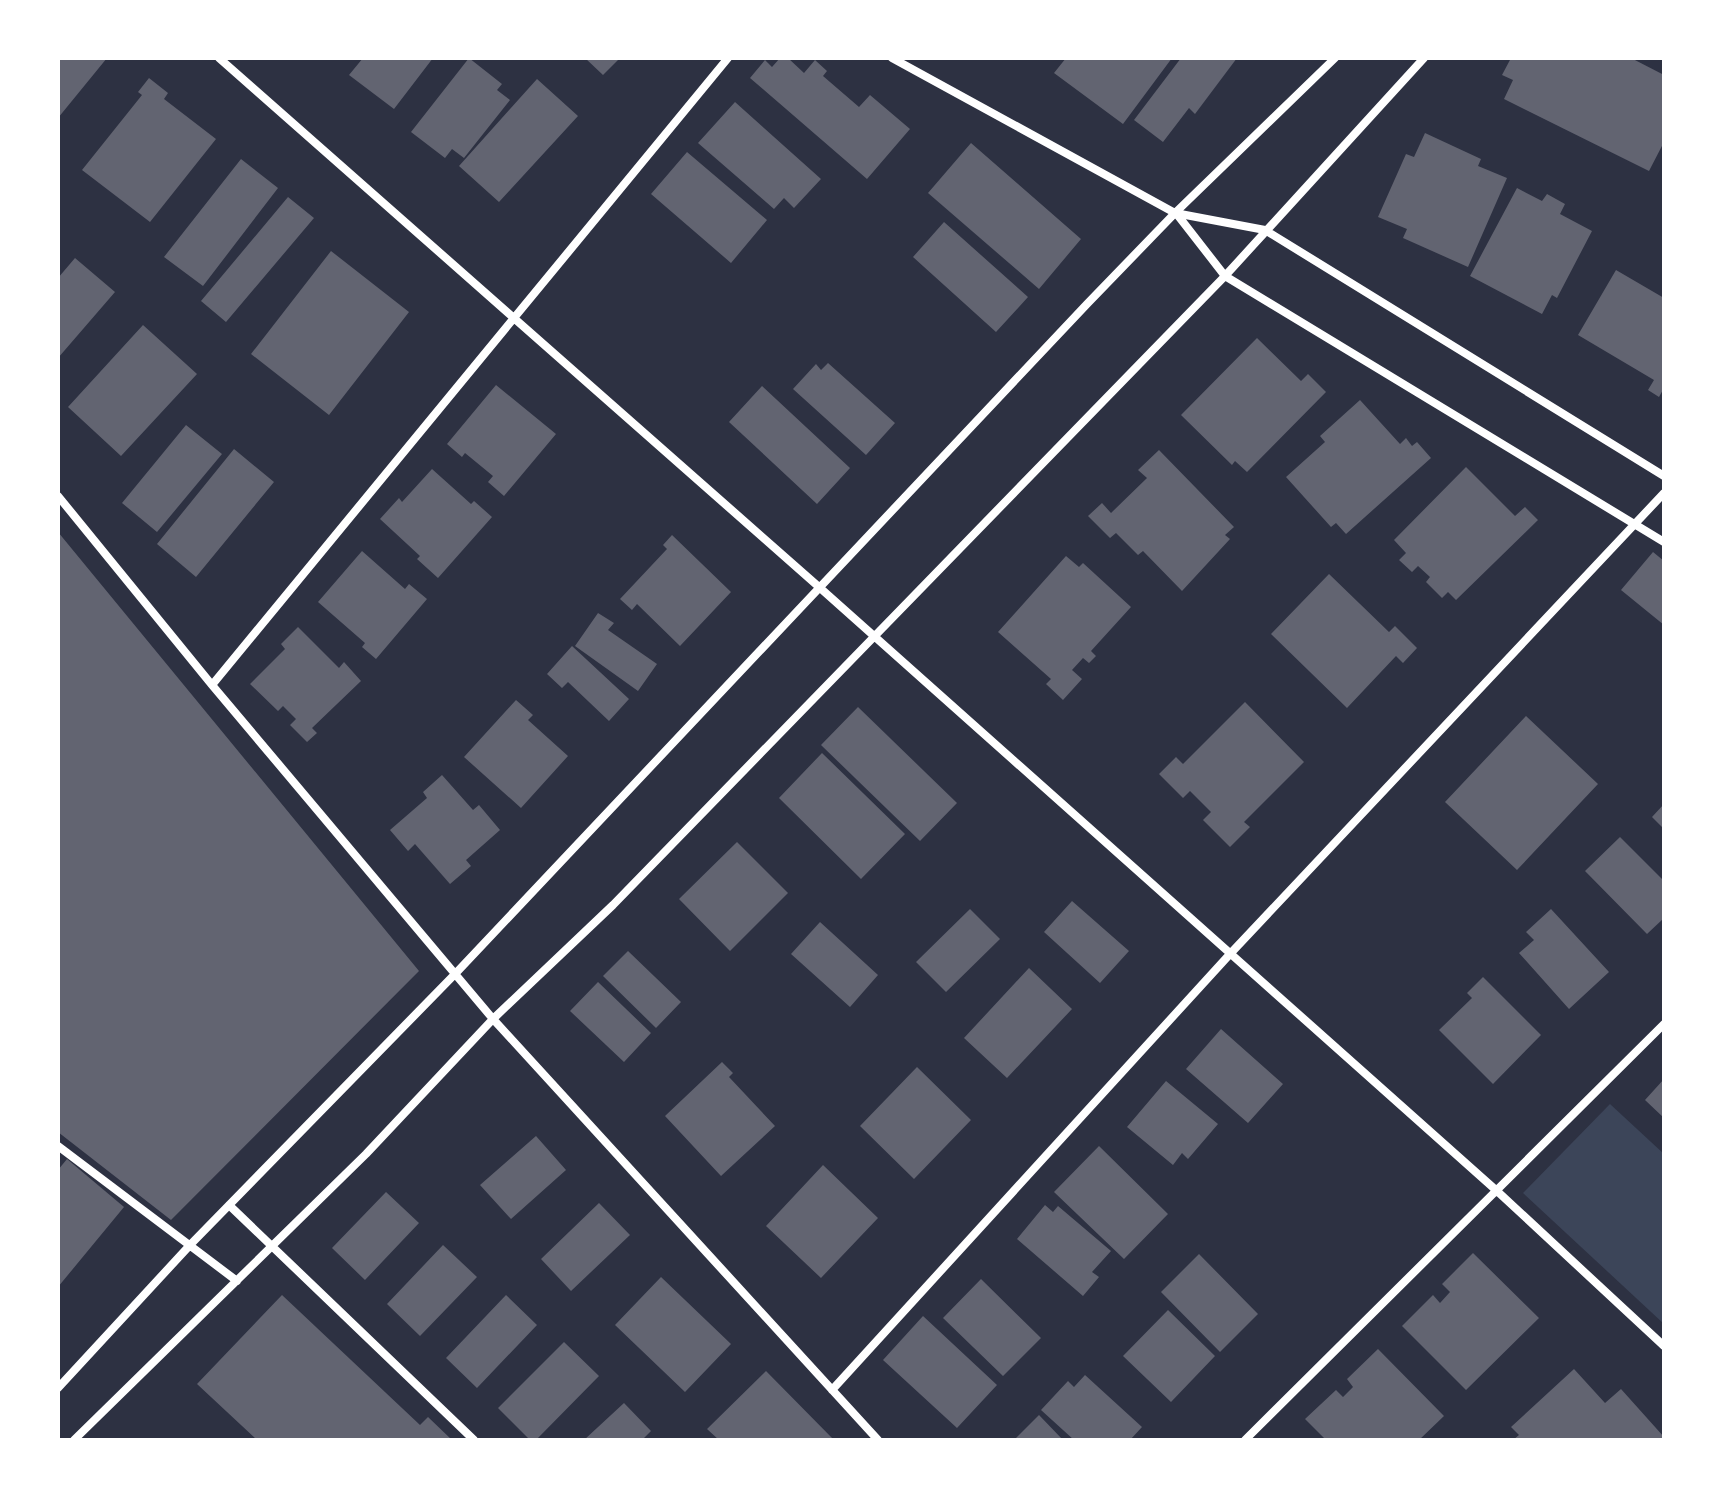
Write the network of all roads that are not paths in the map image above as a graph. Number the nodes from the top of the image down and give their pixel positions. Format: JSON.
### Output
{"nodes":[{"id":1,"x":219,"y":58,"type":"edge"},
{"id":2,"x":728,"y":58,"type":"edge"},
{"id":3,"x":892,"y":58,"type":"edge"},
{"id":4,"x":1335,"y":58,"type":"edge"},
{"id":5,"x":1424,"y":58,"type":"edge"},
{"id":6,"x":1175,"y":213,"type":"junction"},
{"id":7,"x":1265,"y":230,"type":"junction"},
{"id":8,"x":1225,"y":276,"type":"junction"},
{"id":9,"x":514,"y":317,"type":"junction"},
{"id":10,"x":1664,"y":476,"type":"edge"},
{"id":11,"x":1664,"y":493,"type":"edge"},
{"id":12,"x":58,"y":496,"type":"edge"},
{"id":13,"x":1635,"y":525,"type":"junction"},
{"id":14,"x":1664,"y":542,"type":"edge"},
{"id":15,"x":819,"y":587,"type":"junction"},
{"id":16,"x":873,"y":637,"type":"junction"},
{"id":17,"x":212,"y":685,"type":"junction"},
{"id":18,"x":1230,"y":954,"type":"junction"},
{"id":19,"x":456,"y":973,"type":"junction"},
{"id":20,"x":493,"y":1019,"type":"junction"},
{"id":21,"x":1664,"y":1024,"type":"edge"},
{"id":22,"x":58,"y":1146,"type":"edge"},
{"id":23,"x":1497,"y":1191,"type":"junction"},
{"id":24,"x":229,"y":1205,"type":"junction"},
{"id":25,"x":191,"y":1244,"type":"junction"},
{"id":26,"x":272,"y":1244,"type":"junction"},
{"id":27,"x":237,"y":1281,"type":"junction"},
{"id":28,"x":1664,"y":1346,"type":"edge"},
{"id":29,"x":58,"y":1388,"type":"edge"},
{"id":30,"x":832,"y":1390,"type":"junction"},
{"id":31,"x":74,"y":1440,"type":"edge"},
{"id":32,"x":474,"y":1440,"type":"edge"},
{"id":33,"x":878,"y":1440,"type":"edge"},
{"id":34,"x":1245,"y":1440,"type":"edge"}],
"edges":[{"from":1,"to":9,"type":"street"},
{"from":2,"to":9,"type":"street"},
{"from":3,"to":6,"type":"street"},
{"from":4,"to":6,"type":"street"},
{"from":5,"to":7,"type":"street"},
{"from":6,"to":7,"type":"street"},
{"from":6,"to":8,"type":"street"},
{"from":6,"to":15,"type":"street"},
{"from":7,"to":8,"type":"street"},
{"from":7,"to":10,"type":"street"},
{"from":8,"to":13,"type":"street"},
{"from":8,"to":16,"type":"street"},
{"from":9,"to":15,"type":"street"},
{"from":9,"to":17,"type":"street"},
{"from":11,"to":13,"type":"street"},
{"from":12,"to":17,"type":"street"},
{"from":13,"to":14,"type":"street"},
{"from":13,"to":18,"type":"street"},
{"from":15,"to":16,"type":"street"},
{"from":15,"to":19,"type":"street"},
{"from":16,"to":18,"type":"street"},
{"from":16,"to":20,"type":"street"},
{"from":17,"to":19,"type":"street"},
{"from":18,"to":23,"type":"street"},
{"from":18,"to":30,"type":"street"},
{"from":19,"to":20,"type":"street"},
{"from":19,"to":24,"type":"street"},
{"from":20,"to":26,"type":"street"},
{"from":20,"to":30,"type":"street"},
{"from":21,"to":23,"type":"street"},
{"from":22,"to":25,"type":"street"},
{"from":23,"to":28,"type":"street"},
{"from":23,"to":34,"type":"street"},
{"from":24,"to":25,"type":"street"},
{"from":24,"to":26,"type":"street"},
{"from":25,"to":27,"type":"street"},
{"from":25,"to":29,"type":"street"},
{"from":26,"to":27,"type":"street"},
{"from":26,"to":32,"type":"street"},
{"from":27,"to":31,"type":"street"},
{"from":30,"to":33,"type":"street"}]}
